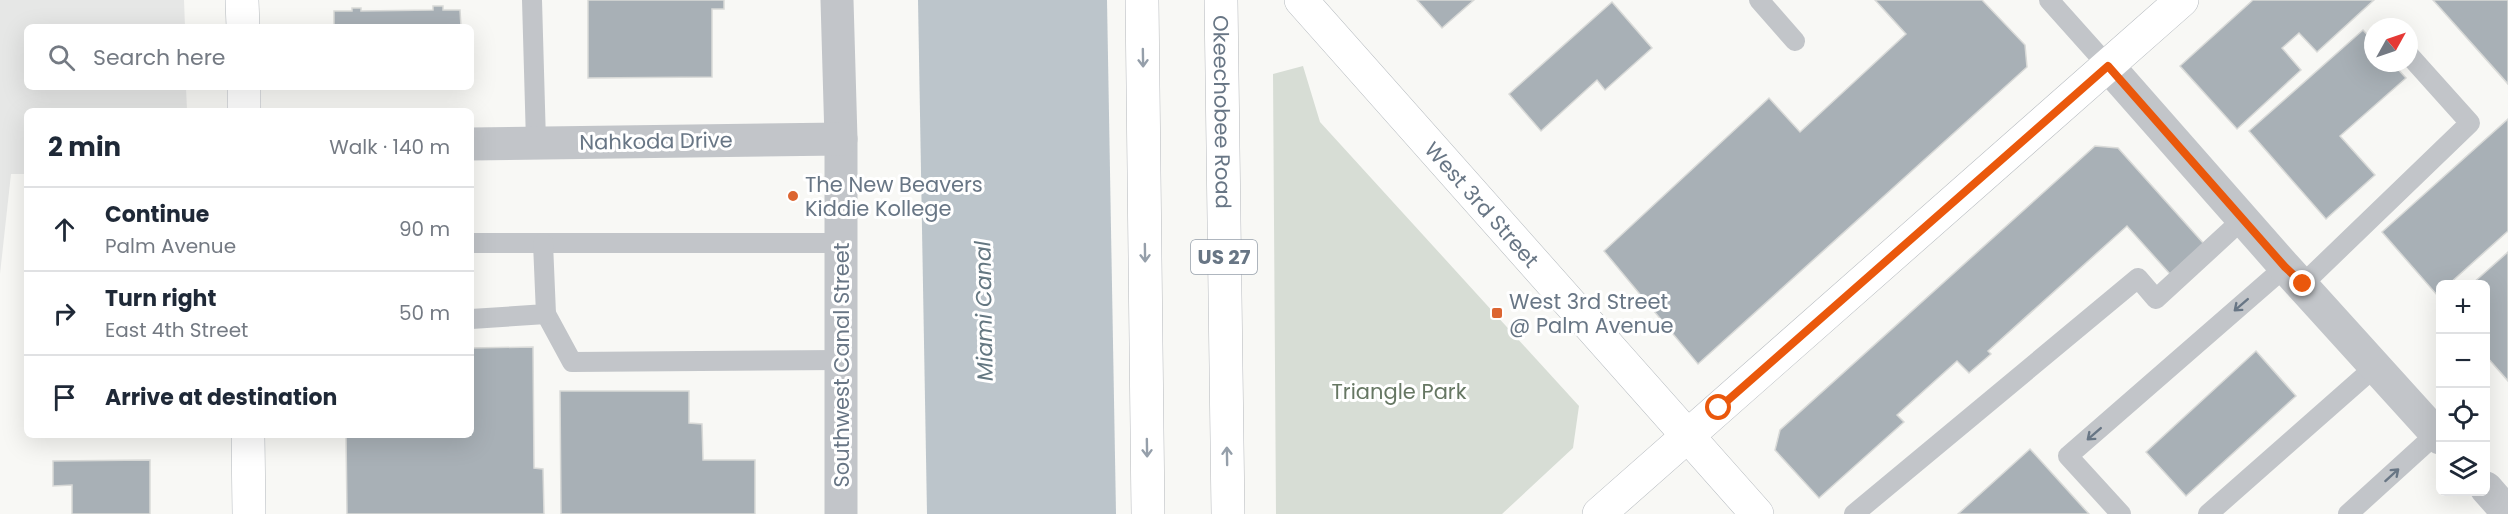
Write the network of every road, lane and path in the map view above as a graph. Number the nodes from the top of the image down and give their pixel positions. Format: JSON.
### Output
{"nodes":[{"id":1,"x":242,"y":0,"type":"edge"},
{"id":2,"x":532,"y":0,"type":"edge"},
{"id":3,"x":837,"y":0,"type":"edge"},
{"id":4,"x":1142,"y":0,"type":"edge"},
{"id":5,"x":1221,"y":0,"type":"edge"},
{"id":6,"x":1759,"y":0,"type":"edge"},
{"id":7,"x":2049,"y":0,"type":"edge"},
{"id":8,"x":2182,"y":0,"type":"edge"},
{"id":9,"x":1314,"y":5,"type":"edge"},
{"id":10,"x":243,"y":24,"type":"edge"},
{"id":11,"x":1795,"y":42,"type":"dead end"},
{"id":12,"x":2418,"y":65,"type":"edge"},
{"id":13,"x":2108,"y":66,"type":"junction"},
{"id":14,"x":244,"y":90,"type":"edge"},
{"id":15,"x":244,"y":108,"type":"edge"},
{"id":16,"x":841,"y":139,"type":"junction"},
{"id":17,"x":536,"y":142,"type":"junction"},
{"id":18,"x":474,"y":144,"type":"edge"},
{"id":19,"x":2244,"y":218,"type":"junction"},
{"id":20,"x":474,"y":243,"type":"edge"},
{"id":21,"x":543,"y":243,"type":"junction"},
{"id":22,"x":841,"y":243,"type":"junction"},
{"id":23,"x":2294,"y":276,"type":"junction"},
{"id":24,"x":546,"y":314,"type":"junction"},
{"id":25,"x":474,"y":319,"type":"edge"},
{"id":26,"x":841,"y":360,"type":"junction"},
{"id":27,"x":2376,"y":366,"type":"junction"},
{"id":28,"x":2436,"y":434,"type":"edge"},
{"id":29,"x":1687,"y":437,"type":"junction"},
{"id":30,"x":248,"y":438,"type":"edge"},
{"id":31,"x":2436,"y":438,"type":"edge"},
{"id":32,"x":2490,"y":493,"type":"edge"},
{"id":33,"x":2508,"y":513,"type":"edge"},
{"id":34,"x":249,"y":514,"type":"edge"},
{"id":35,"x":841,"y":514,"type":"edge"},
{"id":36,"x":1148,"y":514,"type":"edge"},
{"id":37,"x":1228,"y":514,"type":"edge"},
{"id":38,"x":1599,"y":514,"type":"edge"},
{"id":39,"x":1757,"y":514,"type":"edge"},
{"id":40,"x":1854,"y":514,"type":"edge"},
{"id":41,"x":2121,"y":514,"type":"edge"},
{"id":42,"x":2208,"y":514,"type":"edge"},
{"id":43,"x":2348,"y":514,"type":"edge"}],
"edges":[{"from":1,"to":10,"type":"main road"},
{"from":2,"to":17,"type":"lane"},
{"from":3,"to":16,"type":"street","name":"Southwest Canal Street"},
{"from":4,"to":36,"type":"main road","one_way":true},
{"from":37,"to":5,"type":"main road","name":"Okeechobee Road","number":"US 27","one_way":true},
{"from":6,"to":11,"type":"lane"},
{"from":7,"to":13,"type":"lane"},
{"from":8,"to":13,"type":"main road"},
{"from":9,"to":29,"type":"main road","name":"West 3rd Street"},
{"from":12,"to":23,"type":"lane"},
{"from":13,"to":19,"type":"street"},
{"from":13,"to":29,"type":"main road"},
{"from":14,"to":15,"type":"main road"},
{"from":16,"to":17,"type":"street","name":"Nahkoda Drive"},
{"from":16,"to":22,"type":"street","name":"Southwest Canal Street"},
{"from":17,"to":18,"type":"street","name":"Nahkoda Drive"},
{"from":19,"to":23,"type":"street"},
{"from":19,"to":40,"type":"lane"},
{"from":20,"to":21,"type":"lane"},
{"from":21,"to":22,"type":"lane"},
{"from":21,"to":24,"type":"lane"},
{"from":22,"to":26,"type":"street","name":"Southwest Canal Street"},
{"from":23,"to":27,"type":"street"},
{"from":23,"to":41,"type":"lane","one_way":true},
{"from":24,"to":25,"type":"lane"},
{"from":24,"to":26,"type":"lane"},
{"from":26,"to":35,"type":"street","name":"Southwest Canal Street"},
{"from":27,"to":28,"type":"street"},
{"from":27,"to":42,"type":"lane"},
{"from":29,"to":38,"type":"main road"},
{"from":29,"to":39,"type":"main road","name":"West 3rd Street"},
{"from":30,"to":34,"type":"main road"},
{"from":43,"to":31,"type":"lane","one_way":true},
{"from":32,"to":33,"type":"street"}]}
